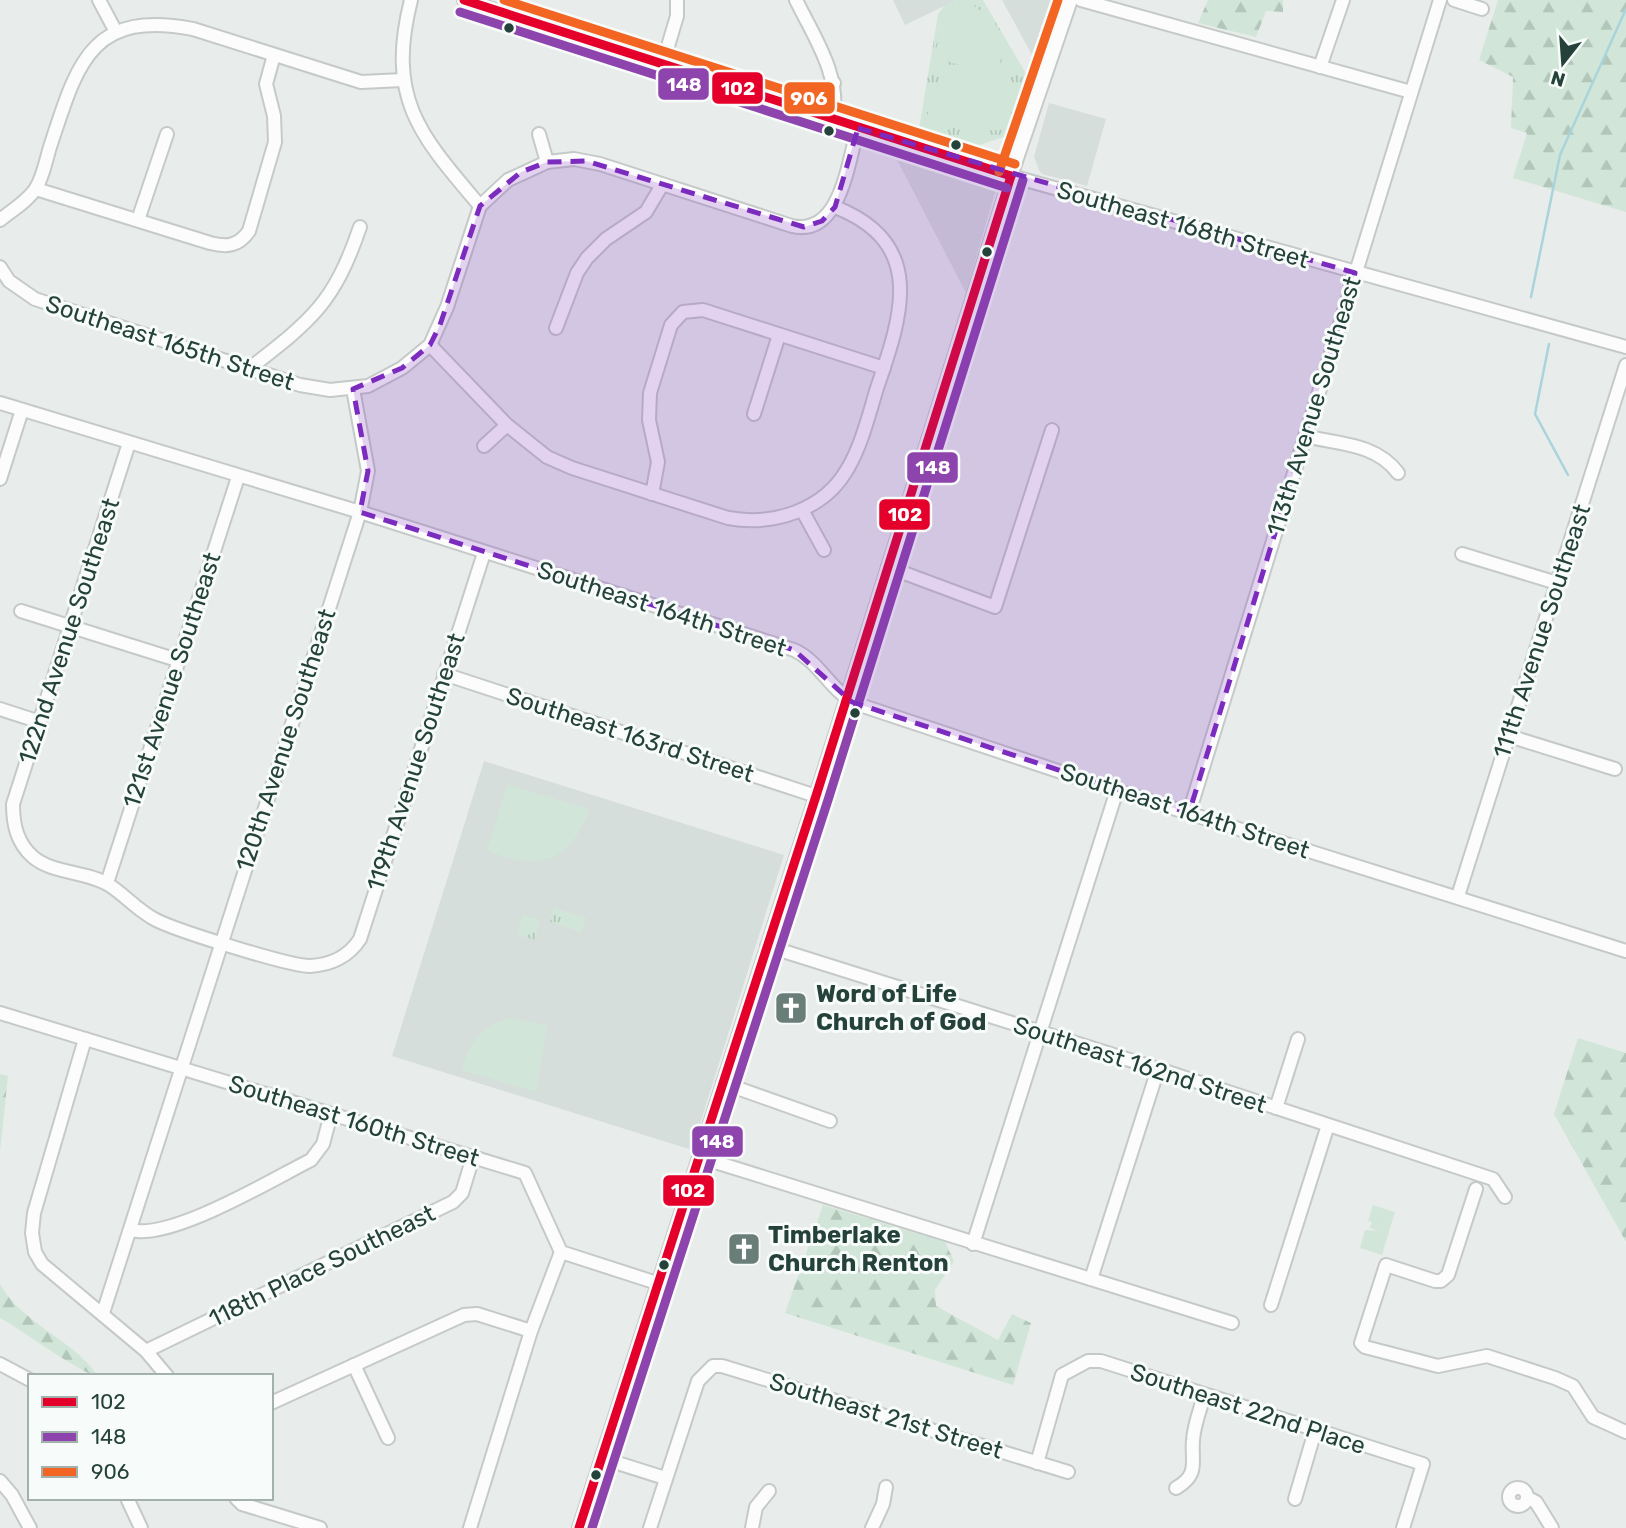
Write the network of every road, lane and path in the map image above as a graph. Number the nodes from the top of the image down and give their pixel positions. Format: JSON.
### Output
{"nodes":[{"id":1,"x":99,"y":0,"type":"edge"},
{"id":2,"x":411,"y":0,"type":"edge"},
{"id":3,"x":464,"y":0,"type":"edge"},
{"id":4,"x":517,"y":0,"type":"edge"},
{"id":5,"x":677,"y":0,"type":"edge"},
{"id":6,"x":796,"y":0,"type":"edge"},
{"id":7,"x":1071,"y":0,"type":"edge"},
{"id":8,"x":1081,"y":0,"type":"edge"},
{"id":9,"x":1343,"y":0,"type":"edge"},
{"id":10,"x":1440,"y":0,"type":"edge"},
{"id":11,"x":1454,"y":0,"type":"edge"},
{"id":12,"x":1482,"y":9,"type":"dead end"},
{"id":13,"x":512,"y":16,"type":"junction"},
{"id":14,"x":116,"y":32,"type":"junction"},
{"id":15,"x":274,"y":55,"type":"junction"},
{"id":16,"x":663,"y":63,"type":"junction"},
{"id":17,"x":1320,"y":67,"type":"junction"},
{"id":18,"x":403,"y":79,"type":"junction"},
{"id":19,"x":834,"y":83,"type":"junction"},
{"id":20,"x":1411,"y":92,"type":"junction"},
{"id":21,"x":807,"y":111,"type":"junction"},
{"id":22,"x":833,"y":120,"type":"junction"},
{"id":23,"x":858,"y":128,"type":"junction"},
{"id":24,"x":167,"y":134,"type":"dead end"},
{"id":25,"x":539,"y":134,"type":"dead end"},
{"id":26,"x":547,"y":162,"type":"junction"},
{"id":27,"x":1011,"y":176,"type":"junction"},
{"id":28,"x":662,"y":185,"type":"junction"},
{"id":29,"x":36,"y":189,"type":"junction"},
{"id":30,"x":480,"y":206,"type":"junction"},
{"id":31,"x":835,"y":207,"type":"junction"},
{"id":32,"x":0,"y":220,"type":"edge"},
{"id":33,"x":138,"y":220,"type":"junction"},
{"id":34,"x":360,"y":228,"type":"dead end"},
{"id":35,"x":0,"y":267,"type":"edge"},
{"id":36,"x":1355,"y":274,"type":"junction"},
{"id":37,"x":556,"y":328,"type":"dead end"},
{"id":38,"x":779,"y":335,"type":"junction"},
{"id":39,"x":430,"y":345,"type":"junction"},
{"id":40,"x":1626,"y":347,"type":"edge"},
{"id":41,"x":1626,"y":365,"type":"edge"},
{"id":42,"x":250,"y":368,"type":"junction"},
{"id":43,"x":884,"y":368,"type":"junction"},
{"id":44,"x":353,"y":389,"type":"junction"},
{"id":45,"x":0,"y":403,"type":"edge"},
{"id":46,"x":22,"y":410,"type":"junction"},
{"id":47,"x":754,"y":414,"type":"dead end"},
{"id":48,"x":507,"y":425,"type":"junction"},
{"id":49,"x":1052,"y":430,"type":"dead end"},
{"id":50,"x":1305,"y":436,"type":"junction"},
{"id":51,"x":129,"y":443,"type":"junction"},
{"id":52,"x":484,"y":446,"type":"dead end"},
{"id":53,"x":1398,"y":472,"type":"dead end"},
{"id":54,"x":238,"y":477,"type":"junction"},
{"id":55,"x":0,"y":479,"type":"edge"},
{"id":56,"x":652,"y":494,"type":"junction"},
{"id":57,"x":802,"y":510,"type":"junction"},
{"id":58,"x":360,"y":513,"type":"junction"},
{"id":59,"x":824,"y":550,"type":"dead end"},
{"id":60,"x":484,"y":553,"type":"junction"},
{"id":61,"x":1462,"y":554,"type":"dead end"},
{"id":62,"x":888,"y":567,"type":"junction"},
{"id":63,"x":1557,"y":583,"type":"junction"},
{"id":64,"x":22,"y":611,"type":"dead end"},
{"id":65,"x":70,"y":627,"type":"junction"},
{"id":66,"x":177,"y":660,"type":"junction"},
{"id":67,"x":444,"y":674,"type":"junction"},
{"id":68,"x":846,"y":699,"type":"junction"},
{"id":69,"x":0,"y":709,"type":"edge"},
{"id":70,"x":40,"y":722,"type":"junction"},
{"id":71,"x":1509,"y":736,"type":"junction"},
{"id":72,"x":1615,"y":769,"type":"dead end"},
{"id":73,"x":1116,"y":790,"type":"junction"},
{"id":74,"x":816,"y":796,"type":"junction"},
{"id":75,"x":1189,"y":813,"type":"junction"},
{"id":76,"x":107,"y":883,"type":"junction"},
{"id":77,"x":1458,"y":896,"type":"junction"},
{"id":78,"x":221,"y":941,"type":"junction"},
{"id":79,"x":767,"y":946,"type":"junction"},
{"id":80,"x":1626,"y":951,"type":"edge"},
{"id":81,"x":0,"y":1013,"type":"edge"},
{"id":82,"x":1037,"y":1033,"type":"junction"},
{"id":83,"x":85,"y":1039,"type":"junction"},
{"id":84,"x":1298,"y":1039,"type":"dead end"},
{"id":85,"x":182,"y":1069,"type":"junction"},
{"id":86,"x":1158,"y":1069,"type":"junction"},
{"id":87,"x":723,"y":1083,"type":"junction"},
{"id":88,"x":1276,"y":1108,"type":"junction"},
{"id":89,"x":331,"y":1114,"type":"junction"},
{"id":90,"x":830,"y":1121,"type":"dead end"},
{"id":91,"x":1328,"y":1125,"type":"junction"},
{"id":92,"x":473,"y":1157,"type":"junction"},
{"id":93,"x":699,"y":1157,"type":"junction"},
{"id":94,"x":1476,"y":1189,"type":"dead end"},
{"id":95,"x":1506,"y":1197,"type":"dead end"},
{"id":96,"x":130,"y":1230,"type":"junction"},
{"id":97,"x":973,"y":1244,"type":"junction"},
{"id":98,"x":561,"y":1252,"type":"junction"},
{"id":99,"x":1091,"y":1279,"type":"junction"},
{"id":100,"x":660,"y":1284,"type":"junction"},
{"id":101,"x":1271,"y":1305,"type":"dead end"},
{"id":102,"x":103,"y":1313,"type":"junction"},
{"id":103,"x":1232,"y":1323,"type":"dead end"},
{"id":104,"x":531,"y":1331,"type":"junction"},
{"id":105,"x":146,"y":1351,"type":"junction"},
{"id":106,"x":0,"y":1364,"type":"edge"},
{"id":107,"x":354,"y":1365,"type":"junction"},
{"id":108,"x":165,"y":1374,"type":"edge"},
{"id":109,"x":28,"y":1379,"type":"edge"},
{"id":110,"x":1204,"y":1396,"type":"junction"},
{"id":111,"x":273,"y":1402,"type":"edge"},
{"id":112,"x":1315,"y":1431,"type":"junction"},
{"id":113,"x":1626,"y":1432,"type":"edge"},
{"id":114,"x":388,"y":1438,"type":"dead end"},
{"id":115,"x":601,"y":1458,"type":"junction"},
{"id":116,"x":1037,"y":1463,"type":"junction"},
{"id":117,"x":1068,"y":1472,"type":"dead end"},
{"id":118,"x":665,"y":1478,"type":"junction"},
{"id":119,"x":0,"y":1481,"type":"edge"},
{"id":120,"x":886,"y":1487,"type":"dead end"},
{"id":121,"x":1176,"y":1488,"type":"dead end"},
{"id":122,"x":769,"y":1491,"type":"dead end"},
{"id":123,"x":1528,"y":1498,"type":"dead end"},
{"id":124,"x":1295,"y":1499,"type":"dead end"},
{"id":125,"x":128,"y":1500,"type":"edge"},
{"id":126,"x":239,"y":1500,"type":"edge"},
{"id":127,"x":30,"y":1528,"type":"edge"},
{"id":128,"x":141,"y":1528,"type":"edge"},
{"id":129,"x":320,"y":1528,"type":"edge"},
{"id":130,"x":470,"y":1528,"type":"edge"},
{"id":131,"x":579,"y":1528,"type":"edge"},
{"id":132,"x":650,"y":1528,"type":"edge"},
{"id":133,"x":752,"y":1528,"type":"edge"},
{"id":134,"x":872,"y":1528,"type":"edge"},
{"id":135,"x":1403,"y":1528,"type":"edge"},
{"id":136,"x":1552,"y":1528,"type":"edge"}],
"edges":[{"from":1,"to":14,"type":"street"},
{"from":2,"to":18,"type":"street"},
{"from":3,"to":13,"type":"street","name":"Southeast 168th Street"},
{"from":4,"to":13,"type":"street"},
{"from":5,"to":16,"type":"street"},
{"from":6,"to":19,"type":"street"},
{"from":7,"to":27,"type":"street"},
{"from":8,"to":17,"type":"street"},
{"from":9,"to":17,"type":"street"},
{"from":10,"to":20,"type":"street","name":"113th Avenue Southeast"},
{"from":11,"to":12,"type":"street"},
{"from":13,"to":16,"type":"street","name":"Southeast 168th Street"},
{"from":14,"to":15,"type":"street"},
{"from":14,"to":29,"type":"street"},
{"from":15,"to":18,"type":"street"},
{"from":15,"to":33,"type":"street"},
{"from":16,"to":21,"type":"street","name":"Southeast 168th Street"},
{"from":17,"to":20,"type":"street"},
{"from":18,"to":30,"type":"street"},
{"from":19,"to":21,"type":"street"},
{"from":19,"to":22,"type":"street"},
{"from":20,"to":36,"type":"street","name":"113th Avenue Southeast"},
{"from":21,"to":22,"type":"street","name":"Southeast 168th Street"},
{"from":22,"to":23,"type":"street","name":"Southeast 168th Street"},
{"from":23,"to":27,"type":"street","name":"Southeast 168th Street"},
{"from":23,"to":31,"type":"street"},
{"from":24,"to":33,"type":"street"},
{"from":25,"to":26,"type":"street"},
{"from":26,"to":28,"type":"street"},
{"from":26,"to":30,"type":"street"},
{"from":27,"to":36,"type":"street","name":"Southeast 168th Street"},
{"from":27,"to":62,"type":"street"},
{"from":28,"to":31,"type":"street"},
{"from":28,"to":37,"type":"street"},
{"from":29,"to":32,"type":"street"},
{"from":29,"to":33,"type":"street"},
{"from":30,"to":39,"type":"street"},
{"from":31,"to":43,"type":"street"},
{"from":34,"to":42,"type":"street"},
{"from":35,"to":42,"type":"street","name":"Southeast 165th Street"},
{"from":36,"to":40,"type":"street","name":"Southeast 168th Street"},
{"from":36,"to":50,"type":"street","name":"113th Avenue Southeast"},
{"from":38,"to":43,"type":"street"},
{"from":38,"to":47,"type":"street"},
{"from":38,"to":56,"type":"street"},
{"from":39,"to":44,"type":"street"},
{"from":39,"to":48,"type":"street"},
{"from":41,"to":63,"type":"street","name":"111th Avenue Southeast"},
{"from":42,"to":44,"type":"street","name":"Southeast 165th Street"},
{"from":43,"to":57,"type":"street"},
{"from":44,"to":58,"type":"street","name":"120th Avenue Southeast"},
{"from":45,"to":46,"type":"street","name":"Southeast 164th Street"},
{"from":46,"to":51,"type":"street","name":"Southeast 164th Street"},
{"from":46,"to":55,"type":"street"},
{"from":48,"to":52,"type":"street"},
{"from":48,"to":56,"type":"street"},
{"from":49,"to":62,"type":"street"},
{"from":50,"to":53,"type":"street"},
{"from":50,"to":75,"type":"street","name":"113th Avenue Southeast"},
{"from":51,"to":54,"type":"street","name":"Southeast 164th Street"},
{"from":51,"to":65,"type":"street","name":"122nd Avenue Southeast"},
{"from":54,"to":58,"type":"street","name":"Southeast 164th Street"},
{"from":54,"to":66,"type":"street","name":"121st Avenue Southeast"},
{"from":56,"to":57,"type":"street"},
{"from":57,"to":59,"type":"street"},
{"from":58,"to":60,"type":"street","name":"Southeast 164th Street"},
{"from":58,"to":78,"type":"street","name":"120th Avenue Southeast"},
{"from":60,"to":67,"type":"street","name":"119th Avenue Southeast"},
{"from":60,"to":68,"type":"street","name":"Southeast 164th Street"},
{"from":61,"to":63,"type":"street"},
{"from":62,"to":68,"type":"street"},
{"from":63,"to":71,"type":"street","name":"111th Avenue Southeast"},
{"from":64,"to":65,"type":"street"},
{"from":65,"to":66,"type":"street"},
{"from":65,"to":70,"type":"street","name":"122nd Avenue Southeast"},
{"from":66,"to":76,"type":"street","name":"121st Avenue Southeast"},
{"from":67,"to":74,"type":"street","name":"Southeast 163rd Street"},
{"from":67,"to":78,"type":"street","name":"119th Avenue Southeast"},
{"from":68,"to":73,"type":"street","name":"Southeast 164th Street"},
{"from":68,"to":74,"type":"street"},
{"from":69,"to":70,"type":"street"},
{"from":70,"to":76,"type":"street","name":"122nd Avenue Southeast"},
{"from":71,"to":72,"type":"street"},
{"from":71,"to":77,"type":"street","name":"111th Avenue Southeast"},
{"from":73,"to":75,"type":"street","name":"Southeast 164th Street"},
{"from":73,"to":82,"type":"street"},
{"from":74,"to":79,"type":"street"},
{"from":75,"to":77,"type":"street","name":"Southeast 164th Street"},
{"from":76,"to":78,"type":"street"},
{"from":77,"to":80,"type":"street","name":"Southeast 164th Street"},
{"from":78,"to":85,"type":"street","name":"120th Avenue Southeast"},
{"from":79,"to":82,"type":"street","name":"Southeast 162nd Street"},
{"from":79,"to":87,"type":"street"},
{"from":81,"to":83,"type":"street","name":"Southeast 160th Street"},
{"from":82,"to":86,"type":"street","name":"Southeast 162nd Street"},
{"from":82,"to":97,"type":"street"},
{"from":83,"to":85,"type":"street","name":"Southeast 160th Street"},
{"from":83,"to":102,"type":"street"},
{"from":84,"to":88,"type":"street"},
{"from":85,"to":89,"type":"street","name":"Southeast 160th Street"},
{"from":85,"to":96,"type":"street","name":"120th Avenue Southeast"},
{"from":86,"to":88,"type":"street","name":"Southeast 162nd Street"},
{"from":86,"to":99,"type":"street"},
{"from":87,"to":90,"type":"street"},
{"from":87,"to":93,"type":"street"},
{"from":88,"to":91,"type":"street","name":"Southeast 162nd Street"},
{"from":89,"to":92,"type":"street","name":"Southeast 160th Street"},
{"from":89,"to":96,"type":"street"},
{"from":91,"to":95,"type":"street","name":"Southeast 162nd Street"},
{"from":91,"to":101,"type":"street"},
{"from":92,"to":98,"type":"street","name":"Southeast 160th Street"},
{"from":92,"to":105,"type":"street","name":"118th Place Southeast"},
{"from":93,"to":97,"type":"street"},
{"from":93,"to":100,"type":"street"},
{"from":94,"to":113,"type":"street"},
{"from":96,"to":102,"type":"street","name":"120th Avenue Southeast"},
{"from":97,"to":99,"type":"street"},
{"from":98,"to":100,"type":"street"},
{"from":98,"to":104,"type":"street"},
{"from":99,"to":103,"type":"street"},
{"from":100,"to":115,"type":"street"},
{"from":102,"to":105,"type":"street"},
{"from":104,"to":107,"type":"street"},
{"from":104,"to":130,"type":"street"},
{"from":105,"to":108,"type":"street"},
{"from":106,"to":109,"type":"street"},
{"from":107,"to":111,"type":"street"},
{"from":107,"to":114,"type":"street"},
{"from":110,"to":112,"type":"street","name":"Southeast 22nd Place"},
{"from":110,"to":116,"type":"street","name":"Southeast 22nd Place"},
{"from":110,"to":121,"type":"street"},
{"from":112,"to":124,"type":"street"},
{"from":112,"to":135,"type":"street","name":"Southeast 22nd Place"},
{"from":115,"to":118,"type":"street"},
{"from":115,"to":131,"type":"street"},
{"from":116,"to":117,"type":"street","name":"Southeast 21st Street"},
{"from":116,"to":118,"type":"street","name":"Southeast 21st Street"},
{"from":118,"to":132,"type":"street"},
{"from":119,"to":127,"type":"street"},
{"from":120,"to":134,"type":"street"},
{"from":122,"to":133,"type":"street"},
{"from":123,"to":136,"type":"street"},
{"from":125,"to":128,"type":"street"},
{"from":126,"to":129,"type":"street"}]}
